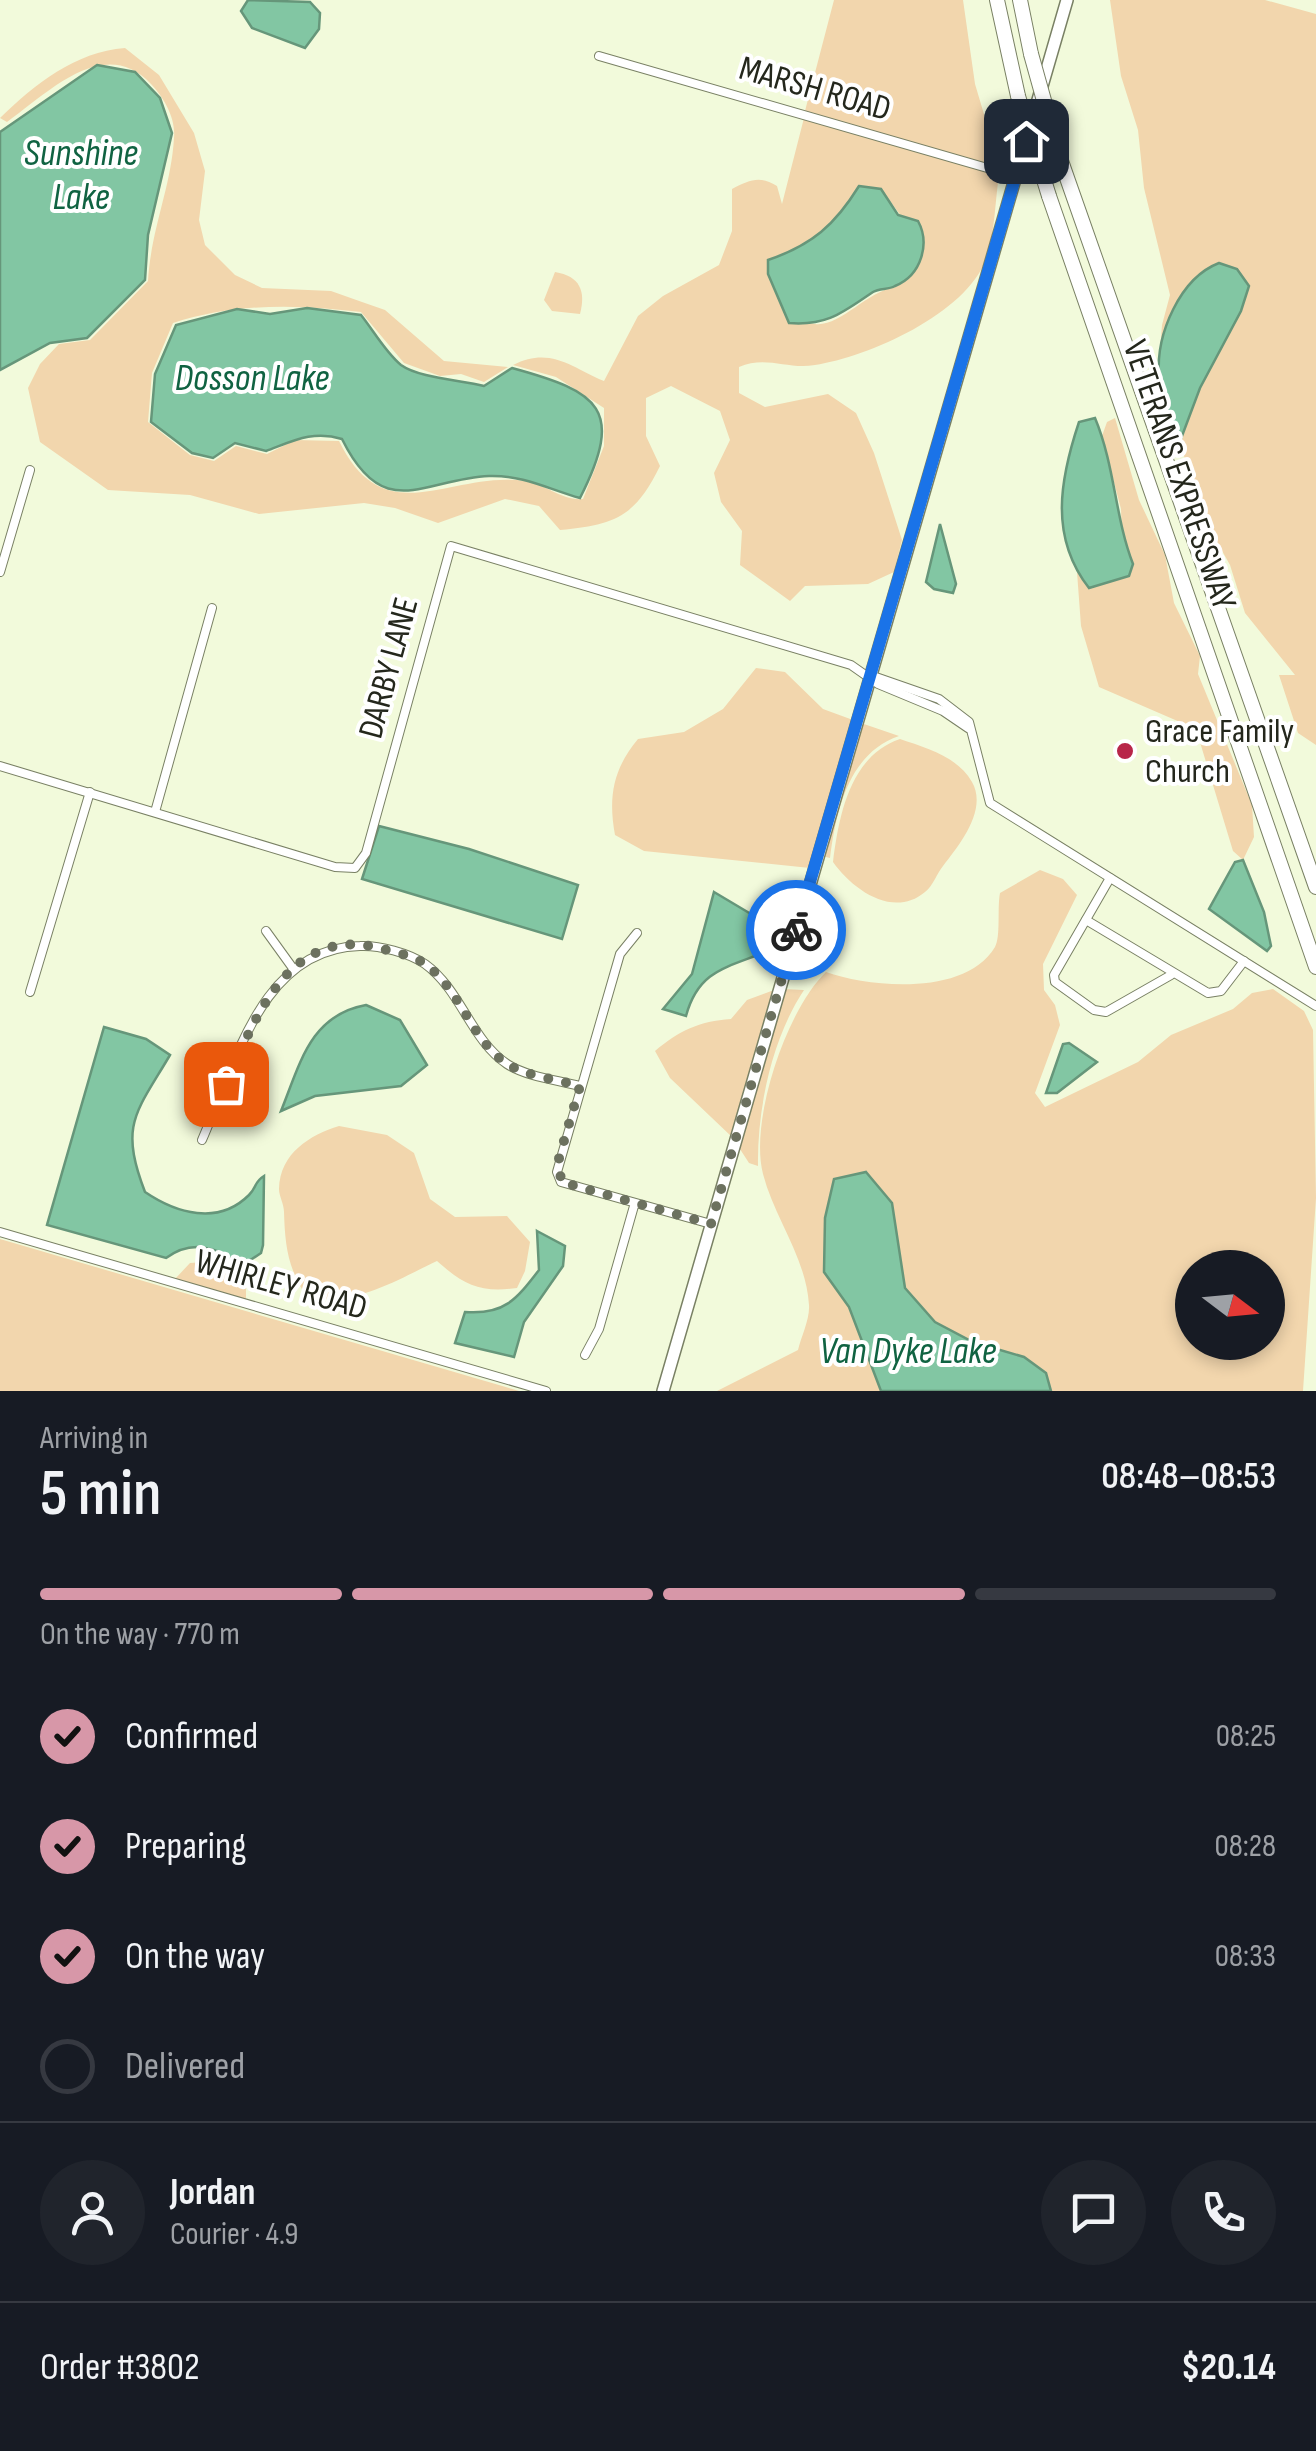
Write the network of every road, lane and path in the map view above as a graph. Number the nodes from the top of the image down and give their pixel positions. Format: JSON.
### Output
{"nodes":[{"id":1,"x":996,"y":0,"type":"edge"},
{"id":2,"x":1020,"y":0,"type":"edge"},
{"id":3,"x":1067,"y":0,"type":"edge"},
{"id":4,"x":599,"y":56,"type":"dead end"},
{"id":5,"x":1015,"y":176,"type":"junction"},
{"id":6,"x":30,"y":470,"type":"dead end"},
{"id":7,"x":0,"y":572,"type":"edge"},
{"id":8,"x":212,"y":608,"type":"dead end"},
{"id":9,"x":870,"y":675,"type":"junction"},
{"id":10,"x":0,"y":766,"type":"edge"},
{"id":11,"x":90,"y":792,"type":"junction"},
{"id":12,"x":155,"y":812,"type":"junction"},
{"id":13,"x":1110,"y":878,"type":"junction"},
{"id":14,"x":1316,"y":886,"type":"edge"},
{"id":15,"x":1086,"y":920,"type":"junction"},
{"id":16,"x":266,"y":932,"type":"dead end"},
{"id":17,"x":637,"y":933,"type":"dead end"},
{"id":18,"x":1244,"y":961,"type":"junction"},
{"id":19,"x":1316,"y":966,"type":"edge"},
{"id":20,"x":292,"y":967,"type":"junction"},
{"id":21,"x":1170,"y":975,"type":"junction"},
{"id":22,"x":30,"y":992,"type":"dead end"},
{"id":23,"x":1316,"y":1006,"type":"edge"},
{"id":24,"x":580,"y":1086,"type":"junction"},
{"id":25,"x":202,"y":1140,"type":"dead end"},
{"id":26,"x":634,"y":1206,"type":"junction"},
{"id":27,"x":711,"y":1224,"type":"junction"},
{"id":28,"x":0,"y":1232,"type":"edge"},
{"id":29,"x":585,"y":1354,"type":"dead end"},
{"id":30,"x":546,"y":1391,"type":"edge"},
{"id":31,"x":663,"y":1391,"type":"edge"}],
"edges":[{"from":1,"to":19,"type":"highway","name":"VETERANS EXPRESSWAY","bridge":true},
{"from":2,"to":14,"type":"highway","name":"VETERANS EXPRESSWAY","bridge":true},
{"from":3,"to":5,"type":"main road"},
{"from":4,"to":5,"type":"street","name":"MARSH ROAD"},
{"from":5,"to":9,"type":"main road"},
{"from":6,"to":7,"type":"street"},
{"from":8,"to":12,"type":"street"},
{"from":9,"to":12,"type":"street","name":"DARBY LANE"},
{"from":9,"to":13,"type":"street"},
{"from":9,"to":27,"type":"main road"},
{"from":10,"to":11,"type":"street","name":"DARBY LANE"},
{"from":11,"to":12,"type":"street","name":"DARBY LANE"},
{"from":11,"to":22,"type":"street"},
{"from":13,"to":15,"type":"street"},
{"from":13,"to":18,"type":"street"},
{"from":15,"to":21,"type":"street"},
{"from":15,"to":21,"type":"street"},
{"from":16,"to":20,"type":"street"},
{"from":17,"to":24,"type":"street"},
{"from":18,"to":21,"type":"street"},
{"from":18,"to":23,"type":"street"},
{"from":20,"to":24,"type":"street"},
{"from":20,"to":25,"type":"street"},
{"from":24,"to":26,"type":"street"},
{"from":26,"to":27,"type":"street"},
{"from":26,"to":29,"type":"street"},
{"from":27,"to":31,"type":"main road"},
{"from":28,"to":30,"type":"street","name":"WHIRLEY ROAD"}]}
